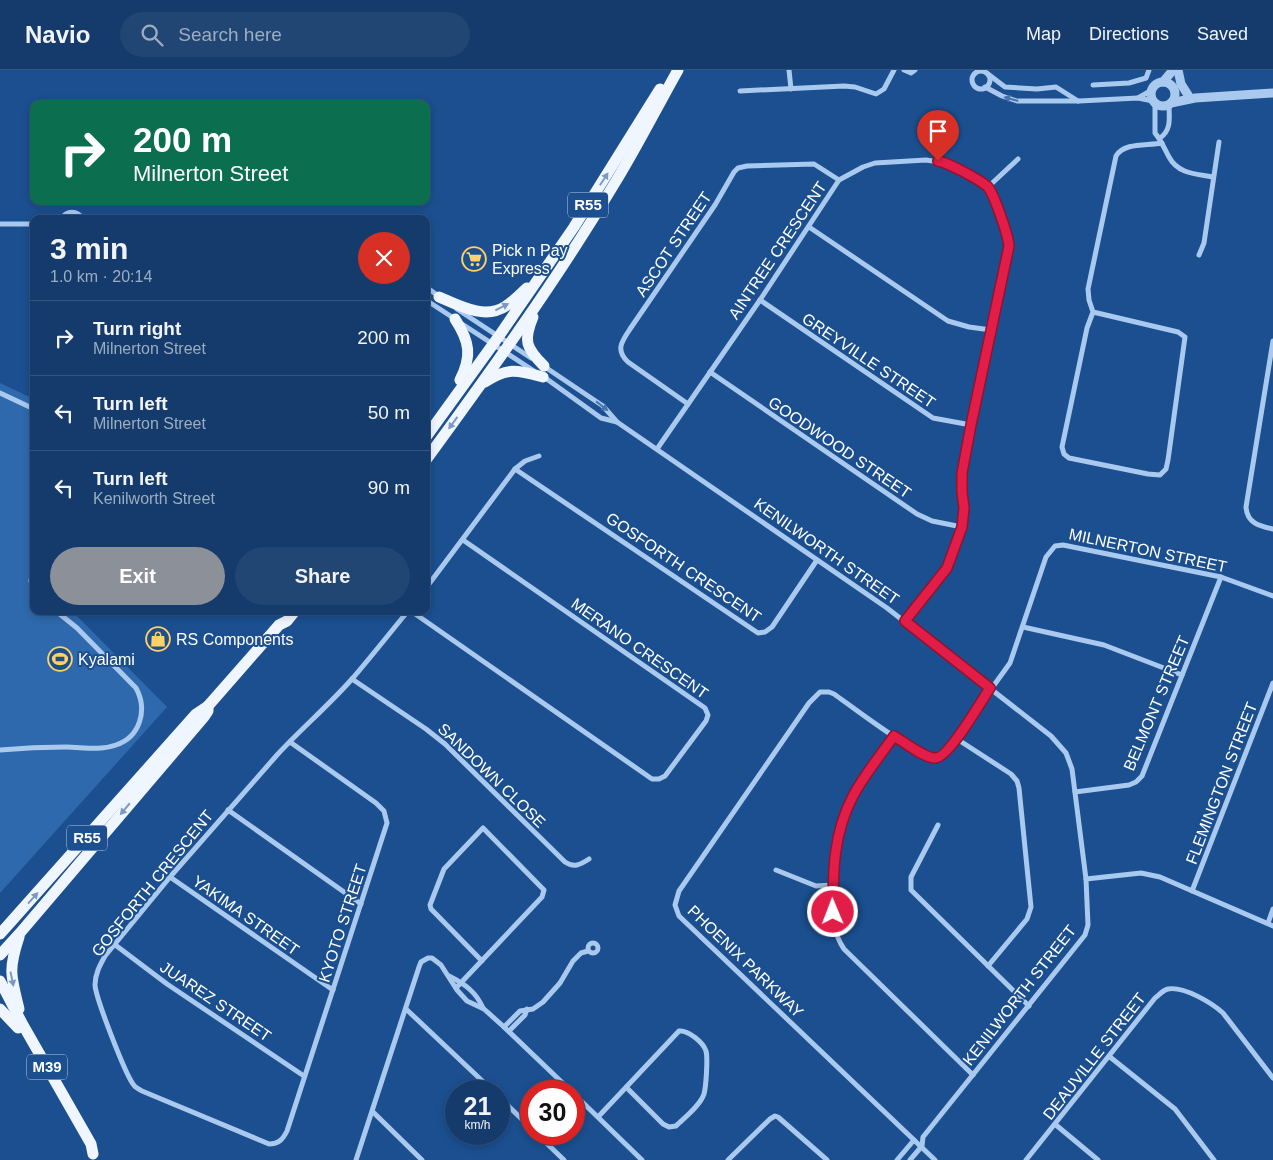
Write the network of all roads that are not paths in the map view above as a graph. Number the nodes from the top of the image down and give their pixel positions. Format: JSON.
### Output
{"nodes":[{"id":1,"x":670,"y":70,"type":"edge"},
{"id":2,"x":678,"y":70,"type":"edge"},
{"id":3,"x":789,"y":70,"type":"edge"},
{"id":4,"x":894,"y":70,"type":"edge"},
{"id":5,"x":904,"y":70,"type":"edge"},
{"id":6,"x":915,"y":70,"type":"edge"},
{"id":7,"x":1149,"y":70,"type":"edge"},
{"id":8,"x":1176,"y":70,"type":"edge"},
{"id":9,"x":975,"y":71,"type":"edge"},
{"id":10,"x":986,"y":72,"type":"edge"},
{"id":11,"x":1093,"y":85,"type":"dead end"},
{"id":12,"x":1169,"y":85,"type":"junction"},
{"id":13,"x":985,"y":87,"type":"junction"},
{"id":14,"x":791,"y":89,"type":"junction"},
{"id":15,"x":1152,"y":90,"type":"junction"},
{"id":16,"x":740,"y":91,"type":"dead end"},
{"id":17,"x":1273,"y":93,"type":"edge"},
{"id":18,"x":1191,"y":96,"type":"junction"},
{"id":19,"x":1138,"y":98,"type":"junction"},
{"id":20,"x":1079,"y":101,"type":"junction"},
{"id":21,"x":1154,"y":102,"type":"junction"},
{"id":22,"x":1170,"y":104,"type":"junction"},
{"id":23,"x":1161,"y":141,"type":"junction"},
{"id":24,"x":1219,"y":142,"type":"dead end"},
{"id":25,"x":1018,"y":160,"type":"dead end"},
{"id":26,"x":1213,"y":177,"type":"junction"},
{"id":27,"x":839,"y":180,"type":"junction"},
{"id":28,"x":988,"y":187,"type":"junction"},
{"id":29,"x":64,"y":215,"type":"edge"},
{"id":30,"x":80,"y":215,"type":"edge"},
{"id":31,"x":0,"y":224,"type":"edge"},
{"id":32,"x":30,"y":224,"type":"edge"},
{"id":33,"x":809,"y":226,"type":"junction"},
{"id":34,"x":1198,"y":255,"type":"dead end"},
{"id":35,"x":539,"y":277,"type":"junction"},
{"id":36,"x":430,"y":290,"type":"edge"},
{"id":37,"x":543,"y":295,"type":"junction"},
{"id":38,"x":440,"y":297,"type":"junction"},
{"id":39,"x":760,"y":300,"type":"junction"},
{"id":40,"x":430,"y":303,"type":"edge"},
{"id":41,"x":1093,"y":312,"type":"junction"},
{"id":42,"x":455,"y":319,"type":"junction"},
{"id":43,"x":991,"y":330,"type":"junction"},
{"id":44,"x":496,"y":340,"type":"junction"},
{"id":45,"x":1273,"y":341,"type":"edge"},
{"id":46,"x":507,"y":347,"type":"junction"},
{"id":47,"x":543,"y":371,"type":"junction"},
{"id":48,"x":710,"y":372,"type":"junction"},
{"id":49,"x":562,"y":378,"type":"junction"},
{"id":50,"x":480,"y":386,"type":"junction"},
{"id":51,"x":556,"y":386,"type":"junction"},
{"id":52,"x":0,"y":393,"type":"edge"},
{"id":53,"x":450,"y":402,"type":"junction"},
{"id":54,"x":688,"y":404,"type":"junction"},
{"id":55,"x":30,"y":407,"type":"edge"},
{"id":56,"x":618,"y":422,"type":"junction"},
{"id":57,"x":971,"y":425,"type":"junction"},
{"id":58,"x":430,"y":431,"type":"edge"},
{"id":59,"x":657,"y":449,"type":"junction"},
{"id":60,"x":430,"y":455,"type":"edge"},
{"id":61,"x":539,"y":456,"type":"dead end"},
{"id":62,"x":515,"y":469,"type":"junction"},
{"id":63,"x":962,"y":527,"type":"junction"},
{"id":64,"x":1273,"y":529,"type":"edge"},
{"id":65,"x":463,"y":540,"type":"junction"},
{"id":66,"x":817,"y":560,"type":"junction"},
{"id":67,"x":1220,"y":577,"type":"junction"},
{"id":68,"x":430,"y":583,"type":"edge"},
{"id":69,"x":1273,"y":596,"type":"edge"},
{"id":70,"x":61,"y":615,"type":"edge"},
{"id":71,"x":283,"y":615,"type":"edge"},
{"id":72,"x":291,"y":615,"type":"edge"},
{"id":73,"x":407,"y":615,"type":"edge"},
{"id":74,"x":416,"y":615,"type":"edge"},
{"id":75,"x":905,"y":621,"type":"junction"},
{"id":76,"x":279,"y":625,"type":"junction"},
{"id":77,"x":1023,"y":627,"type":"junction"},
{"id":78,"x":1182,"y":675,"type":"junction"},
{"id":79,"x":352,"y":679,"type":"junction"},
{"id":80,"x":1273,"y":684,"type":"edge"},
{"id":81,"x":990,"y":688,"type":"junction"},
{"id":82,"x":809,"y":703,"type":"joint"},
{"id":83,"x":894,"y":736,"type":"junction"},
{"id":84,"x":956,"y":739,"type":"junction"},
{"id":85,"x":290,"y":742,"type":"junction"},
{"id":86,"x":176,"y":743,"type":"junction"},
{"id":87,"x":0,"y":750,"type":"edge"},
{"id":88,"x":1075,"y":792,"type":"junction"},
{"id":89,"x":228,"y":810,"type":"junction"},
{"id":90,"x":938,"y":825,"type":"dead end"},
{"id":91,"x":589,"y":859,"type":"dead end"},
{"id":92,"x":776,"y":870,"type":"dead end"},
{"id":93,"x":170,"y":877,"type":"junction"},
{"id":94,"x":1086,"y":879,"type":"junction"},
{"id":95,"x":833,"y":885,"type":"junction"},
{"id":96,"x":1192,"y":891,"type":"junction"},
{"id":97,"x":361,"y":904,"type":"junction"},
{"id":98,"x":1273,"y":910,"type":"edge"},
{"id":99,"x":1270,"y":924,"type":"edge"},
{"id":100,"x":20,"y":933,"type":"junction"},
{"id":101,"x":0,"y":934,"type":"edge"},
{"id":102,"x":114,"y":944,"type":"junction"},
{"id":103,"x":588,"y":951,"type":"dead end"},
{"id":104,"x":0,"y":955,"type":"edge"},
{"id":105,"x":482,"y":962,"type":"junction"},
{"id":106,"x":988,"y":966,"type":"junction"},
{"id":107,"x":448,"y":976,"type":"junction"},
{"id":108,"x":0,"y":981,"type":"edge"},
{"id":109,"x":462,"y":983,"type":"junction"},
{"id":110,"x":456,"y":988,"type":"junction"},
{"id":111,"x":333,"y":990,"type":"junction"},
{"id":112,"x":0,"y":995,"type":"edge"},
{"id":113,"x":1029,"y":1006,"type":"junction"},
{"id":114,"x":0,"y":1008,"type":"edge"},
{"id":115,"x":406,"y":1009,"type":"junction"},
{"id":116,"x":484,"y":1009,"type":"junction"},
{"id":117,"x":527,"y":1009,"type":"junction"},
{"id":118,"x":20,"y":1026,"type":"junction"},
{"id":119,"x":504,"y":1026,"type":"junction"},
{"id":120,"x":509,"y":1031,"type":"junction"},
{"id":121,"x":1110,"y":1057,"type":"junction"},
{"id":122,"x":973,"y":1075,"type":"junction"},
{"id":123,"x":304,"y":1076,"type":"junction"},
{"id":124,"x":1273,"y":1078,"type":"edge"},
{"id":125,"x":481,"y":1080,"type":"edge"},
{"id":126,"x":560,"y":1080,"type":"edge"},
{"id":127,"x":626,"y":1087,"type":"junction"},
{"id":128,"x":585,"y":1105,"type":"edge"},
{"id":129,"x":510,"y":1108,"type":"edge"},
{"id":130,"x":373,"y":1112,"type":"junction"},
{"id":131,"x":520,"y":1117,"type":"edge"},
{"id":132,"x":598,"y":1117,"type":"junction"},
{"id":133,"x":1056,"y":1125,"type":"junction"},
{"id":134,"x":923,"y":1137,"type":"junction"},
{"id":135,"x":914,"y":1140,"type":"junction"},
{"id":136,"x":269,"y":1144,"type":"joint"},
{"id":137,"x":548,"y":1145,"type":"edge"},
{"id":138,"x":922,"y":1146,"type":"junction"},
{"id":139,"x":94,"y":1157,"type":"edge"},
{"id":140,"x":356,"y":1160,"type":"edge"},
{"id":141,"x":422,"y":1160,"type":"edge"},
{"id":142,"x":564,"y":1160,"type":"edge"},
{"id":143,"x":642,"y":1160,"type":"edge"},
{"id":144,"x":728,"y":1160,"type":"edge"},
{"id":145,"x":827,"y":1160,"type":"edge"},
{"id":146,"x":897,"y":1160,"type":"edge"},
{"id":147,"x":910,"y":1160,"type":"edge"},
{"id":148,"x":935,"y":1160,"type":"edge"},
{"id":149,"x":1026,"y":1160,"type":"edge"},
{"id":150,"x":1098,"y":1160,"type":"edge"},
{"id":151,"x":1214,"y":1160,"type":"edge"}],
"edges":[{"from":35,"to":1,"type":"main road","number":"R55","one_way":true},
{"from":2,"to":37,"type":"main road","number":"R55"},
{"from":3,"to":14,"type":"street"},
{"from":4,"to":14,"type":"street"},
{"from":5,"to":6,"type":"street"},
{"from":7,"to":11,"type":"street"},
{"from":8,"to":12,"type":"street"},
{"from":8,"to":18,"type":"street"},
{"from":9,"to":10,"type":"street"},
{"from":9,"to":13,"type":"street"},
{"from":10,"to":13,"type":"street"},
{"from":10,"to":20,"type":"street"},
{"from":12,"to":15,"type":"street"},
{"from":12,"to":18,"type":"street"},
{"from":12,"to":22,"type":"street"},
{"from":20,"to":13,"type":"street","one_way":true},
{"from":14,"to":16,"type":"street"},
{"from":15,"to":19,"type":"street"},
{"from":15,"to":21,"type":"street"},
{"from":17,"to":18,"type":"street"},
{"from":18,"to":22,"type":"street"},
{"from":19,"to":20,"type":"street"},
{"from":19,"to":21,"type":"street"},
{"from":21,"to":22,"type":"street"},
{"from":21,"to":23,"type":"street"},
{"from":22,"to":23,"type":"street"},
{"from":23,"to":26,"type":"street"},
{"from":23,"to":41,"type":"street"},
{"from":24,"to":26,"type":"street"},
{"from":25,"to":28,"type":"street"},
{"from":26,"to":34,"type":"street"},
{"from":27,"to":28,"type":"street","name":"AINTREE CRESCENT"},
{"from":27,"to":33,"type":"street","name":"AINTREE CRESCENT"},
{"from":27,"to":54,"type":"street","name":"ASCOT STREET"},
{"from":28,"to":43,"type":"street"},
{"from":29,"to":30,"type":"street"},
{"from":31,"to":32,"type":"street"},
{"from":33,"to":39,"type":"street","name":"AINTREE CRESCENT"},
{"from":33,"to":43,"type":"street"},
{"from":38,"to":35,"type":"main road","one_way":true},
{"from":35,"to":44,"type":"main road","number":"R55"},
{"from":36,"to":38,"type":"street"},
{"from":37,"to":46,"type":"main road","number":"R55"},
{"from":37,"to":47,"type":"main road"},
{"from":38,"to":44,"type":"street"},
{"from":39,"to":48,"type":"street","name":"AINTREE CRESCENT"},
{"from":39,"to":57,"type":"street","name":"GREYVILLE STREET"},
{"from":40,"to":42,"type":"street"},
{"from":41,"to":41,"type":"street"},
{"from":42,"to":44,"type":"street"},
{"from":42,"to":53,"type":"main road"},
{"from":43,"to":57,"type":"street"},
{"from":44,"to":46,"type":"street"},
{"from":44,"to":46,"type":"street"},
{"from":44,"to":53,"type":"main road","number":"R55"},
{"from":45,"to":64,"type":"street"},
{"from":46,"to":47,"type":"street","name":"KENILWORTH STREET"},
{"from":46,"to":47,"type":"street","name":"KENILWORTH STREET"},
{"from":46,"to":50,"type":"main road","number":"R55"},
{"from":47,"to":49,"type":"street","name":"KENILWORTH STREET"},
{"from":47,"to":50,"type":"main road"},
{"from":47,"to":51,"type":"street","name":"KENILWORTH STREET"},
{"from":48,"to":54,"type":"street","name":"AINTREE CRESCENT"},
{"from":48,"to":63,"type":"street","name":"GOODWOOD STREET"},
{"from":49,"to":51,"type":"street"},
{"from":49,"to":56,"type":"street","name":"KENILWORTH STREET","one_way":true},
{"from":50,"to":60,"type":"main road","number":"R55","one_way":true},
{"from":51,"to":56,"type":"street","name":"KENILWORTH STREET"},
{"from":52,"to":55,"type":"street"},
{"from":53,"to":58,"type":"main road","number":"R55"},
{"from":54,"to":59,"type":"street","name":"AINTREE CRESCENT"},
{"from":56,"to":59,"type":"street","name":"KENILWORTH STREET"},
{"from":57,"to":63,"type":"street"},
{"from":59,"to":66,"type":"street","name":"KENILWORTH STREET"},
{"from":61,"to":62,"type":"street"},
{"from":62,"to":65,"type":"street"},
{"from":62,"to":66,"type":"street","name":"GOSFORTH CRESCENT"},
{"from":63,"to":75,"type":"street"},
{"from":65,"to":68,"type":"street"},
{"from":65,"to":74,"type":"street","name":"MERANO CRESCENT"},
{"from":66,"to":75,"type":"street","name":"KENILWORTH STREET"},
{"from":67,"to":69,"type":"street","name":"MILNERTON STREET"},
{"from":67,"to":77,"type":"street","name":"MILNERTON STREET"},
{"from":67,"to":78,"type":"street","name":"BELMONT STREET"},
{"from":70,"to":87,"type":"street"},
{"from":71,"to":76,"type":"main road","number":"R55"},
{"from":72,"to":76,"type":"main road","number":"R55"},
{"from":73,"to":79,"type":"street","name":"GOSFORTH CRESCENT"},
{"from":75,"to":81,"type":"street","name":"KENILWORTH STREET"},
{"from":76,"to":86,"type":"main road","number":"R55"},
{"from":77,"to":78,"type":"street"},
{"from":77,"to":81,"type":"street","name":"MILNERTON STREET"},
{"from":78,"to":88,"type":"street","name":"BELMONT STREET"},
{"from":79,"to":85,"type":"street","name":"GOSFORTH CRESCENT"},
{"from":79,"to":91,"type":"street","name":"SANDOWN CLOSE"},
{"from":80,"to":96,"type":"street","name":"FLEMINGTON STREET"},
{"from":81,"to":84,"type":"street","name":"MILNERTON STREET"},
{"from":81,"to":88,"type":"street","name":"KENILWORTH STREET"},
{"from":82,"to":83,"type":"street","name":"MILNERTON STREET"},
{"from":82,"to":135,"type":"street","name":"PHOENIX PARKWAY"},
{"from":83,"to":84,"type":"street","name":"MILNERTON STREET"},
{"from":83,"to":95,"type":"street"},
{"from":84,"to":106,"type":"street"},
{"from":85,"to":89,"type":"street","name":"GOSFORTH CRESCENT"},
{"from":85,"to":97,"type":"street","name":"KYOTO STREET"},
{"from":86,"to":100,"type":"main road","number":"R55","one_way":true},
{"from":101,"to":86,"type":"main road","number":"R55","one_way":true},
{"from":88,"to":94,"type":"street","name":"KENILWORTH STREET"},
{"from":89,"to":93,"type":"street","name":"GOSFORTH CRESCENT"},
{"from":89,"to":97,"type":"street"},
{"from":90,"to":106,"type":"street"},
{"from":92,"to":95,"type":"street"},
{"from":93,"to":102,"type":"street","name":"GOSFORTH CRESCENT"},
{"from":93,"to":111,"type":"street","name":"YAKIMA STREET"},
{"from":94,"to":96,"type":"street"},
{"from":94,"to":113,"type":"street","name":"KENILWORTH STREET"},
{"from":95,"to":122,"type":"street"},
{"from":96,"to":99,"type":"street"},
{"from":97,"to":111,"type":"street","name":"KYOTO STREET"},
{"from":98,"to":99,"type":"street"},
{"from":100,"to":104,"type":"main road","number":"R55"},
{"from":100,"to":118,"type":"main road","one_way":true},
{"from":102,"to":123,"type":"street","name":"JUAREZ STREET"},
{"from":102,"to":136,"type":"street","name":"GOSFORTH CRESCENT"},
{"from":103,"to":117,"type":"street"},
{"from":105,"to":105,"type":"street"},
{"from":105,"to":109,"type":"street"},
{"from":106,"to":113,"type":"street"},
{"from":107,"to":109,"type":"street"},
{"from":107,"to":110,"type":"street"},
{"from":107,"to":115,"type":"street"},
{"from":108,"to":118,"type":"main road","number":"M39"},
{"from":109,"to":110,"type":"street"},
{"from":109,"to":116,"type":"street"},
{"from":110,"to":116,"type":"street"},
{"from":111,"to":123,"type":"street","name":"KYOTO STREET"},
{"from":112,"to":118,"type":"main road","number":"M39"},
{"from":113,"to":122,"type":"street","name":"KENILWORTH STREET"},
{"from":114,"to":118,"type":"main road"},
{"from":115,"to":125,"type":"street"},
{"from":115,"to":130,"type":"street"},
{"from":116,"to":119,"type":"street"},
{"from":117,"to":119,"type":"street"},
{"from":117,"to":120,"type":"street"},
{"from":118,"to":139,"type":"main road","number":"M39"},
{"from":119,"to":120,"type":"street"},
{"from":120,"to":126,"type":"street"},
{"from":121,"to":124,"type":"street","name":"DEAUVILLE STREET"},
{"from":121,"to":133,"type":"street","name":"DEAUVILLE STREET"},
{"from":121,"to":151,"type":"street"},
{"from":122,"to":134,"type":"street","name":"KENILWORTH STREET"},
{"from":123,"to":136,"type":"street","name":"KYOTO STREET"},
{"from":127,"to":127,"type":"street"},
{"from":127,"to":132,"type":"street"},
{"from":128,"to":132,"type":"street"},
{"from":129,"to":131,"type":"street"},
{"from":130,"to":140,"type":"street"},
{"from":130,"to":141,"type":"street"},
{"from":132,"to":143,"type":"street"},
{"from":133,"to":149,"type":"street","name":"DEAUVILLE STREET"},
{"from":133,"to":150,"type":"street"},
{"from":134,"to":135,"type":"street"},
{"from":134,"to":138,"type":"street"},
{"from":135,"to":138,"type":"street"},
{"from":135,"to":146,"type":"street"},
{"from":137,"to":142,"type":"street"},
{"from":138,"to":147,"type":"street"},
{"from":138,"to":148,"type":"street"},
{"from":144,"to":145,"type":"street"}]}
